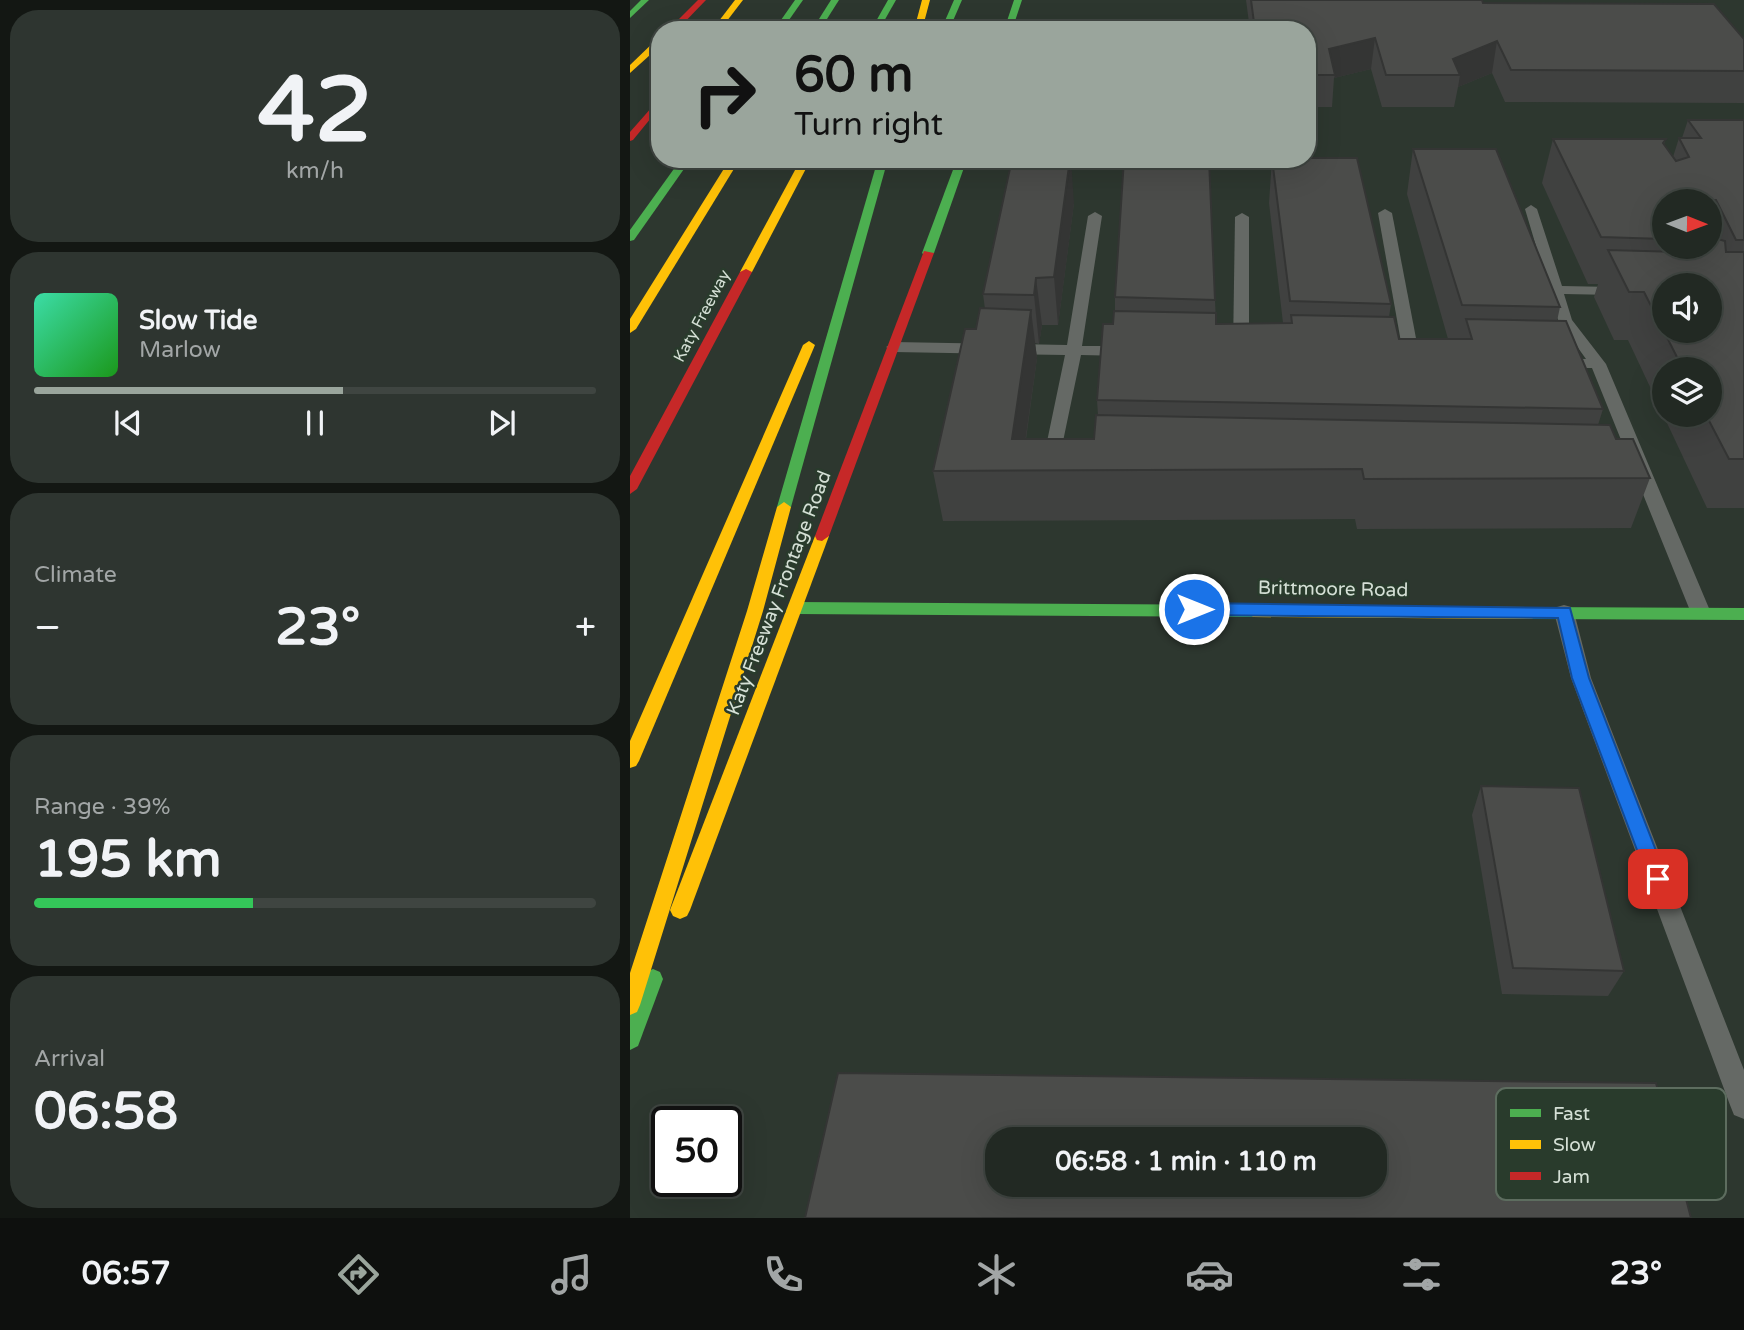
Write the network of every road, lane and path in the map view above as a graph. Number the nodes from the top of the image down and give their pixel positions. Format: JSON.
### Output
{"nodes":[{"id":1,"x":645,"y":0,"type":"edge"},
{"id":2,"x":702,"y":0,"type":"edge"},
{"id":3,"x":739,"y":0,"type":"edge"},
{"id":4,"x":799,"y":0,"type":"edge"},
{"id":5,"x":835,"y":0,"type":"edge"},
{"id":6,"x":892,"y":0,"type":"edge"},
{"id":7,"x":926,"y":0,"type":"edge"},
{"id":8,"x":958,"y":0,"type":"edge"},
{"id":9,"x":1018,"y":0,"type":"edge"},
{"id":10,"x":630,"y":16,"type":"edge"},
{"id":11,"x":680,"y":21,"type":"edge"},
{"id":12,"x":723,"y":21,"type":"edge"},
{"id":13,"x":784,"y":21,"type":"edge"},
{"id":14,"x":822,"y":21,"type":"edge"},
{"id":15,"x":881,"y":21,"type":"edge"},
{"id":16,"x":920,"y":21,"type":"edge"},
{"id":17,"x":949,"y":21,"type":"edge"},
{"id":18,"x":1011,"y":21,"type":"edge"},
{"id":19,"x":651,"y":50,"type":"edge"},
{"id":20,"x":630,"y":70,"type":"edge"},
{"id":21,"x":651,"y":112,"type":"edge"},
{"id":22,"x":630,"y":138,"type":"edge"},
{"id":23,"x":680,"y":168,"type":"edge"},
{"id":24,"x":730,"y":168,"type":"edge"},
{"id":25,"x":801,"y":168,"type":"edge"},
{"id":26,"x":880,"y":168,"type":"edge"},
{"id":27,"x":885,"y":168,"type":"edge"},
{"id":28,"x":959,"y":168,"type":"edge"},
{"id":29,"x":1531,"y":209,"type":"dead end"},
{"id":30,"x":1385,"y":213,"type":"dead end"},
{"id":31,"x":1095,"y":216,"type":"dead end"},
{"id":32,"x":1242,"y":217,"type":"dead end"},
{"id":33,"x":630,"y":238,"type":"edge"},
{"id":34,"x":1556,"y":290,"type":"junction"},
{"id":35,"x":1652,"y":292,"type":"edge"},
{"id":36,"x":630,"y":329,"type":"edge"},
{"id":37,"x":894,"y":347,"type":"junction"},
{"id":38,"x":1074,"y":350,"type":"junction"},
{"id":39,"x":1139,"y":352,"type":"edge"},
{"id":40,"x":1241,"y":354,"type":"edge"},
{"id":41,"x":1412,"y":359,"type":"edge"},
{"id":42,"x":1545,"y":362,"type":"edge"},
{"id":43,"x":1598,"y":364,"type":"junction"},
{"id":44,"x":1080,"y":456,"type":"edge"},
{"id":45,"x":1634,"y":468,"type":"joint"},
{"id":46,"x":630,"y":489,"type":"edge"},
{"id":47,"x":796,"y":608,"type":"junction"},
{"id":48,"x":1564,"y":612,"type":"junction"},
{"id":49,"x":1701,"y":613,"type":"junction"},
{"id":50,"x":1744,"y":614,"type":"edge"},
{"id":51,"x":630,"y":761,"type":"edge"},
{"id":52,"x":675,"y":922,"type":"dead end"},
{"id":53,"x":665,"y":948,"type":"dead end"},
{"id":54,"x":630,"y":1005,"type":"edge"},
{"id":55,"x":630,"y":1039,"type":"edge"},
{"id":56,"x":1744,"y":1105,"type":"edge"}],
"edges":[{"from":1,"to":10,"type":"main road"},
{"from":2,"to":11,"type":"main road"},
{"from":3,"to":12,"type":"main road"},
{"from":4,"to":13,"type":"main road"},
{"from":5,"to":14,"type":"main road"},
{"from":6,"to":15,"type":"main road"},
{"from":7,"to":16,"type":"main road"},
{"from":8,"to":17,"type":"main road"},
{"from":9,"to":18,"type":"main road"},
{"from":19,"to":20,"type":"main road"},
{"from":21,"to":22,"type":"main road"},
{"from":23,"to":33,"type":"main road"},
{"from":24,"to":36,"type":"main road"},
{"from":25,"to":46,"type":"main road","name":"Katy Freeway"},
{"from":26,"to":54,"type":"main road"},
{"from":27,"to":51,"type":"main road"},
{"from":28,"to":37,"type":"main road","name":"Katy Freeway Frontage Road"},
{"from":29,"to":34,"type":"lane"},
{"from":30,"to":41,"type":"lane"},
{"from":31,"to":38,"type":"lane"},
{"from":32,"to":40,"type":"lane"},
{"from":34,"to":35,"type":"lane"},
{"from":34,"to":43,"type":"lane"},
{"from":37,"to":38,"type":"lane"},
{"from":37,"to":47,"type":"main road","name":"Katy Freeway Frontage Road"},
{"from":38,"to":39,"type":"lane"},
{"from":38,"to":44,"type":"lane"},
{"from":42,"to":43,"type":"lane"},
{"from":43,"to":45,"type":"lane"},
{"from":45,"to":49,"type":"lane"},
{"from":47,"to":48,"type":"main road","name":"Brittmoore Road"},
{"from":47,"to":52,"type":"main road","name":"Katy Freeway Frontage Road"},
{"from":48,"to":49,"type":"main road","name":"Brittmoore Road"},
{"from":48,"to":56,"type":"lane"},
{"from":49,"to":50,"type":"main road","name":"Brittmoore Road"},
{"from":53,"to":55,"type":"main road"}]}
